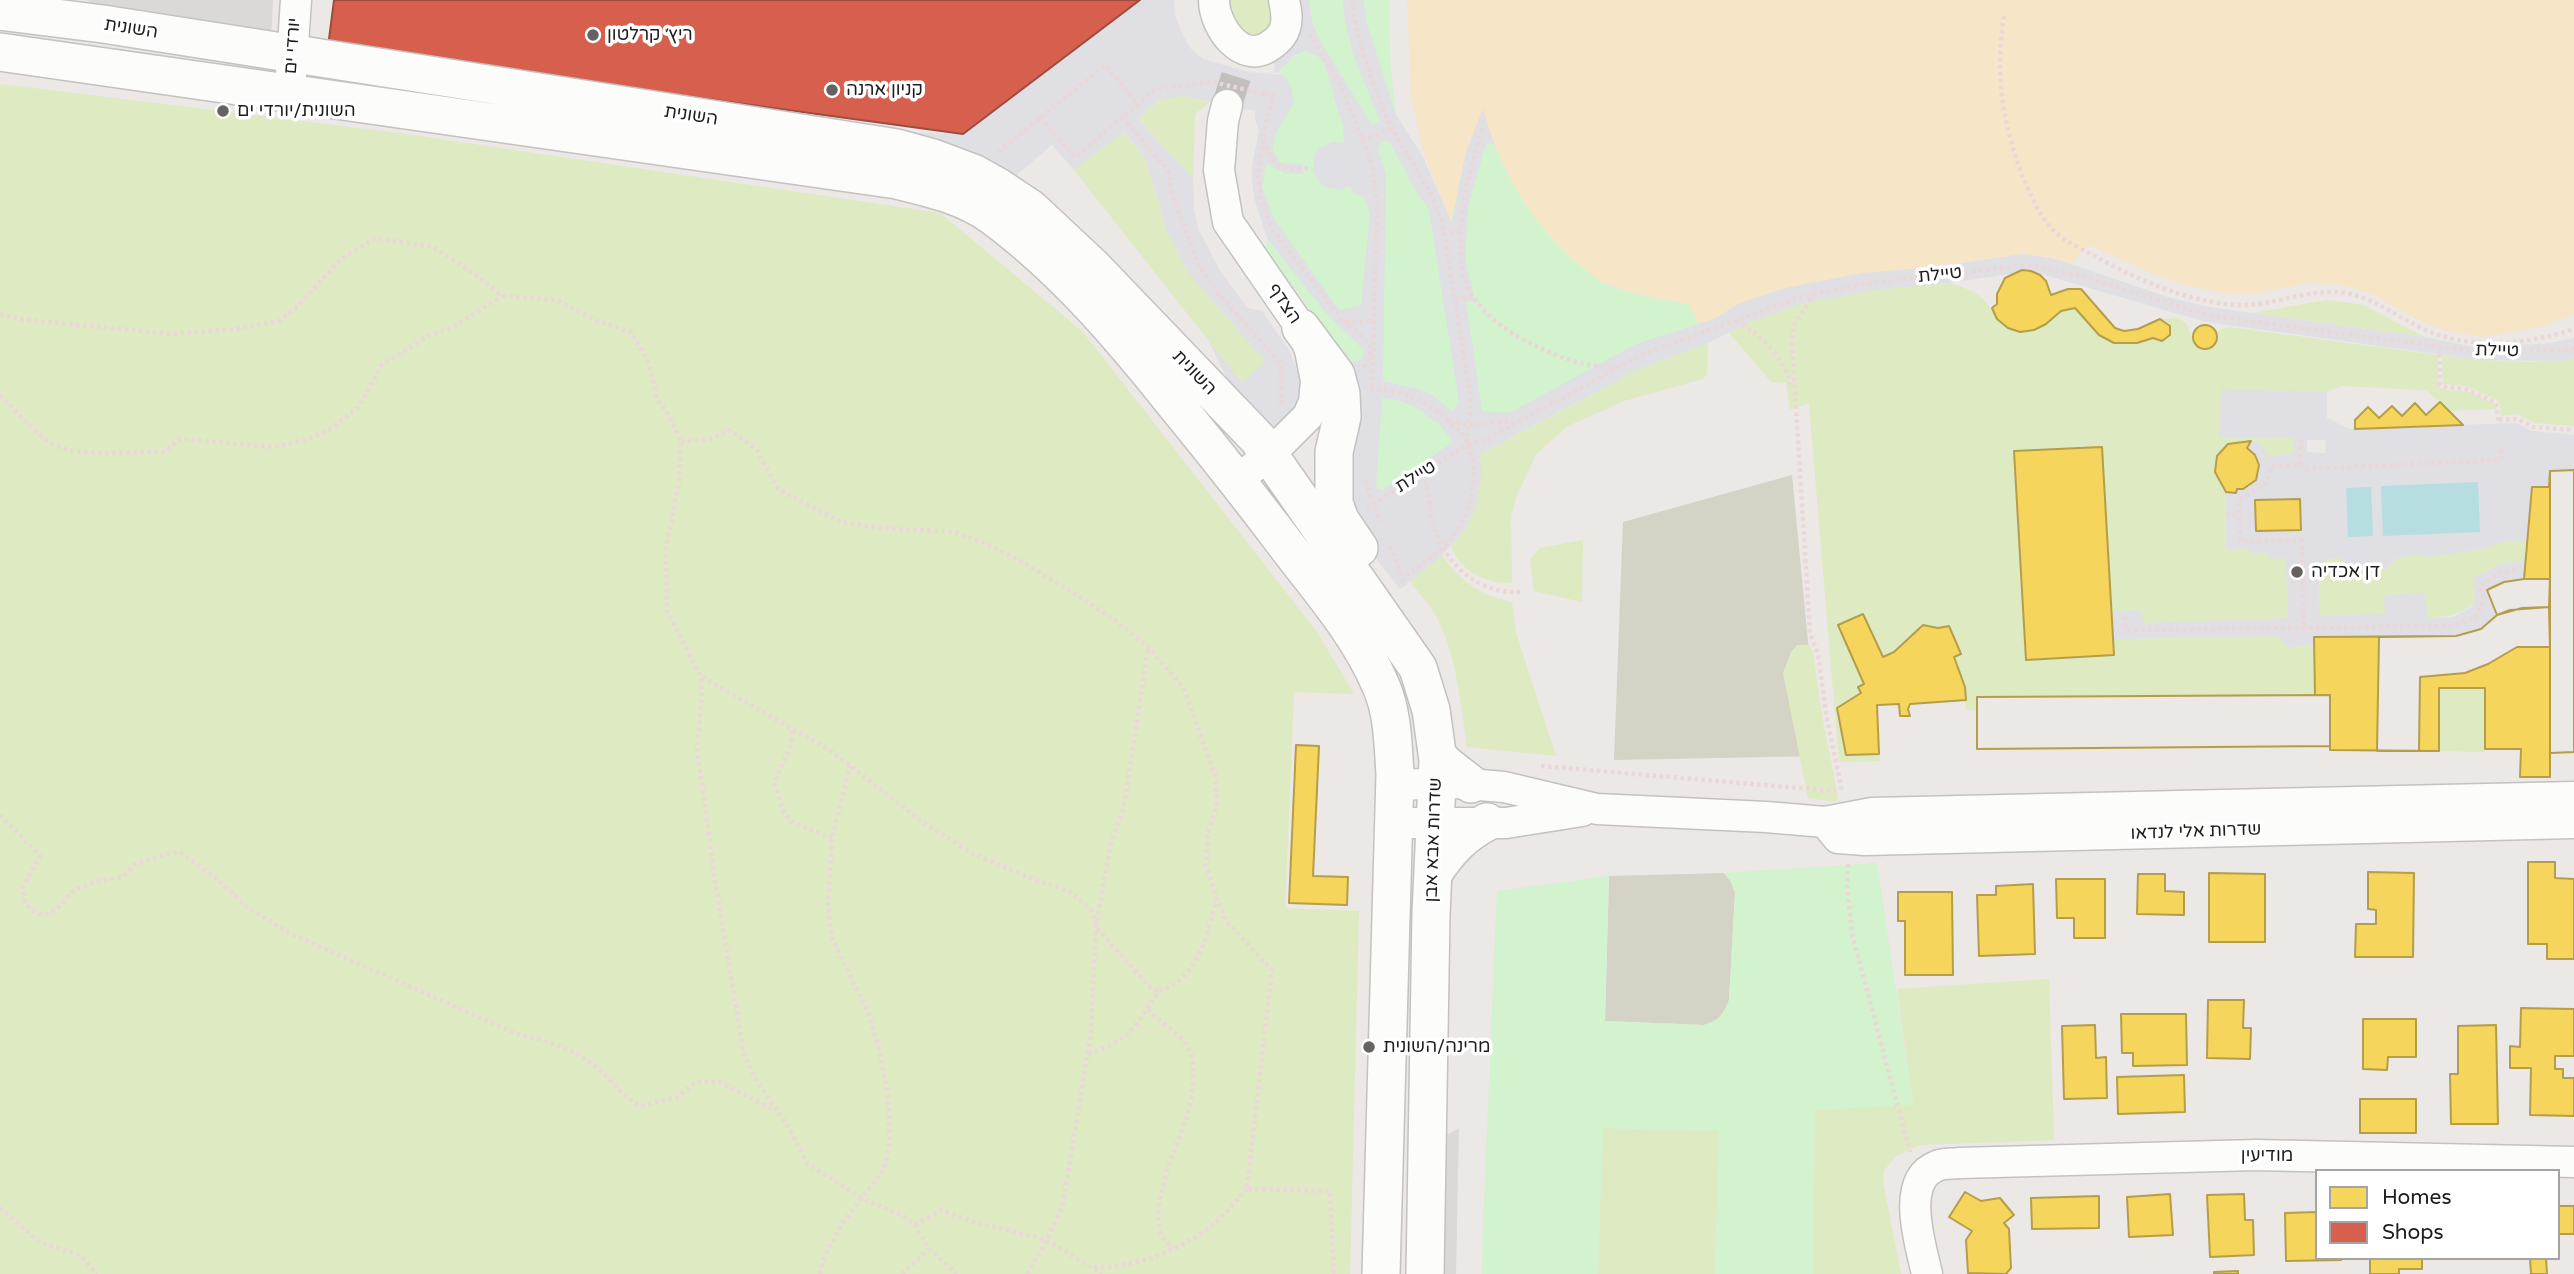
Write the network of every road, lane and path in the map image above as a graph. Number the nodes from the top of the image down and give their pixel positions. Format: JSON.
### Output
{"nodes":[{"id":1,"x":296,"y":0,"type":"edge"},
{"id":2,"x":1214,"y":0,"type":"edge"},
{"id":3,"x":1284,"y":0,"type":"edge"},
{"id":4,"x":1352,"y":0,"type":"edge"},
{"id":5,"x":0,"y":12,"type":"edge"},
{"id":6,"x":2004,"y":16,"type":"dead end"},
{"id":7,"x":1306,"y":27,"type":"dead end"},
{"id":8,"x":0,"y":52,"type":"edge"},
{"id":9,"x":293,"y":56,"type":"junction"},
{"id":10,"x":1231,"y":77,"type":"junction"},
{"id":11,"x":290,"y":93,"type":"junction"},
{"id":12,"x":1138,"y":105,"type":"junction"},
{"id":13,"x":1040,"y":117,"type":"junction"},
{"id":14,"x":1122,"y":117,"type":"junction"},
{"id":15,"x":1392,"y":128,"type":"junction"},
{"id":16,"x":1482,"y":129,"type":"dead end"},
{"id":17,"x":1263,"y":136,"type":"junction"},
{"id":18,"x":1362,"y":141,"type":"junction"},
{"id":19,"x":1312,"y":168,"type":"dead end"},
{"id":20,"x":972,"y":173,"type":"junction"},
{"id":21,"x":1460,"y":231,"type":"junction"},
{"id":22,"x":1443,"y":234,"type":"junction"},
{"id":23,"x":1815,"y":293,"type":"junction"},
{"id":24,"x":502,"y":296,"type":"junction"},
{"id":25,"x":1474,"y":296,"type":"junction"},
{"id":26,"x":1455,"y":299,"type":"junction"},
{"id":27,"x":0,"y":314,"type":"edge"},
{"id":28,"x":1342,"y":320,"type":"junction"},
{"id":29,"x":1373,"y":320,"type":"junction"},
{"id":30,"x":1736,"y":321,"type":"junction"},
{"id":31,"x":1301,"y":328,"type":"junction"},
{"id":32,"x":2574,"y":330,"type":"edge"},
{"id":33,"x":2440,"y":347,"type":"junction"},
{"id":34,"x":2574,"y":349,"type":"edge"},
{"id":35,"x":1617,"y":368,"type":"junction"},
{"id":36,"x":1355,"y":370,"type":"dead end"},
{"id":37,"x":1372,"y":390,"type":"junction"},
{"id":38,"x":1365,"y":391,"type":"dead end"},
{"id":39,"x":0,"y":395,"type":"edge"},
{"id":40,"x":1794,"y":398,"type":"junction"},
{"id":41,"x":1371,"y":402,"type":"dead end"},
{"id":42,"x":1518,"y":420,"type":"junction"},
{"id":43,"x":1448,"y":421,"type":"junction"},
{"id":44,"x":1469,"y":425,"type":"junction"},
{"id":45,"x":2574,"y":430,"type":"edge"},
{"id":46,"x":2301,"y":439,"type":"dead end"},
{"id":47,"x":681,"y":441,"type":"junction"},
{"id":48,"x":1280,"y":444,"type":"junction"},
{"id":49,"x":1467,"y":445,"type":"junction"},
{"id":50,"x":2501,"y":446,"type":"dead end"},
{"id":51,"x":2300,"y":464,"type":"junction"},
{"id":52,"x":1421,"y":474,"type":"junction"},
{"id":53,"x":1333,"y":478,"type":"junction"},
{"id":54,"x":1237,"y":480,"type":"junction"},
{"id":55,"x":1373,"y":504,"type":"junction"},
{"id":56,"x":1362,"y":512,"type":"dead end"},
{"id":57,"x":2226,"y":515,"type":"dead end"},
{"id":58,"x":2239,"y":515,"type":"junction"},
{"id":59,"x":1383,"y":528,"type":"dead end"},
{"id":60,"x":1388,"y":541,"type":"dead end"},
{"id":61,"x":1444,"y":546,"type":"junction"},
{"id":62,"x":2516,"y":570,"type":"dead end"},
{"id":63,"x":1403,"y":578,"type":"junction"},
{"id":64,"x":1405,"y":586,"type":"dead end"},
{"id":65,"x":1520,"y":592,"type":"dead end"},
{"id":66,"x":2126,"y":617,"type":"dead end"},
{"id":67,"x":2304,"y":626,"type":"junction"},
{"id":68,"x":1148,"y":648,"type":"junction"},
{"id":69,"x":1418,"y":667,"type":"junction"},
{"id":70,"x":701,"y":677,"type":"junction"},
{"id":71,"x":793,"y":731,"type":"junction"},
{"id":72,"x":850,"y":766,"type":"junction"},
{"id":73,"x":1448,"y":774,"type":"junction"},
{"id":74,"x":1395,"y":785,"type":"junction"},
{"id":75,"x":1842,"y":791,"type":"dead end"},
{"id":76,"x":2574,"y":797,"type":"edge"},
{"id":77,"x":1597,"y":809,"type":"junction"},
{"id":78,"x":0,"y":815,"type":"edge"},
{"id":79,"x":1437,"y":822,"type":"junction"},
{"id":80,"x":1487,"y":822,"type":"junction"},
{"id":81,"x":1825,"y":822,"type":"junction"},
{"id":82,"x":1394,"y":823,"type":"junction"},
{"id":83,"x":2574,"y":823,"type":"edge"},
{"id":84,"x":832,"y":838,"type":"junction"},
{"id":85,"x":1848,"y":862,"type":"dead end"},
{"id":86,"x":1433,"y":874,"type":"junction"},
{"id":87,"x":1217,"y":900,"type":"junction"},
{"id":88,"x":1096,"y":926,"type":"junction"},
{"id":89,"x":1159,"y":991,"type":"junction"},
{"id":90,"x":1148,"y":1009,"type":"junction"},
{"id":91,"x":1088,"y":1054,"type":"junction"},
{"id":92,"x":776,"y":1111,"type":"junction"},
{"id":93,"x":2574,"y":1162,"type":"edge"},
{"id":94,"x":1926,"y":1173,"type":"junction"},
{"id":95,"x":1247,"y":1189,"type":"junction"},
{"id":96,"x":861,"y":1198,"type":"junction"},
{"id":97,"x":0,"y":1208,"type":"edge"},
{"id":98,"x":915,"y":1225,"type":"junction"},
{"id":99,"x":1048,"y":1240,"type":"junction"},
{"id":100,"x":1174,"y":1247,"type":"junction"},
{"id":101,"x":929,"y":1249,"type":"junction"},
{"id":102,"x":1093,"y":1267,"type":"junction"},
{"id":103,"x":957,"y":1273,"type":"edge"},
{"id":104,"x":97,"y":1274,"type":"edge"},
{"id":105,"x":820,"y":1274,"type":"edge"},
{"id":106,"x":902,"y":1274,"type":"edge"},
{"id":107,"x":1025,"y":1274,"type":"edge"},
{"id":108,"x":1102,"y":1274,"type":"edge"},
{"id":109,"x":1334,"y":1274,"type":"edge"},
{"id":110,"x":1381,"y":1274,"type":"edge"},
{"id":111,"x":1425,"y":1274,"type":"edge"},
{"id":112,"x":1927,"y":1274,"type":"edge"}],
"edges":[{"from":1,"to":9,"type":"street","name":"יורדי ים"},
{"from":2,"to":10,"type":"street"},
{"from":3,"to":10,"type":"street"},
{"from":4,"to":15,"type":"path"},
{"from":5,"to":9,"type":"street","name":"השונית"},
{"from":6,"to":32,"type":"path"},
{"from":7,"to":18,"type":"path"},
{"from":8,"to":11,"type":"street","name":"השונית"},
{"from":9,"to":11,"type":"street","name":"יורדי ים"},
{"from":9,"to":20,"type":"street","name":"השונית"},
{"from":10,"to":12,"type":"path"},
{"from":10,"to":17,"type":"path","bridge":true},
{"from":10,"to":31,"type":"street","name":"הצדף"},
{"from":11,"to":54,"type":"street","name":"השונית"},
{"from":12,"to":13,"type":"path"},
{"from":12,"to":14,"type":"path"},
{"from":13,"to":14,"type":"path"},
{"from":13,"to":20,"type":"path"},
{"from":14,"to":48,"type":"path"},
{"from":15,"to":18,"type":"path"},
{"from":15,"to":22,"type":"path"},
{"from":16,"to":21,"type":"path"},
{"from":17,"to":19,"type":"path"},
{"from":17,"to":28,"type":"path"},
{"from":18,"to":29,"type":"path"},
{"from":20,"to":48,"type":"street","name":"השונית"},
{"from":21,"to":22,"type":"path"},
{"from":21,"to":25,"type":"path"},
{"from":22,"to":26,"type":"path"},
{"from":23,"to":30,"type":"path","name":"טיילת"},
{"from":23,"to":33,"type":"path","name":"טיילת"},
{"from":23,"to":40,"type":"path"},
{"from":24,"to":27,"type":"path"},
{"from":24,"to":39,"type":"path"},
{"from":24,"to":47,"type":"path"},
{"from":25,"to":26,"type":"path"},
{"from":25,"to":35,"type":"path"},
{"from":26,"to":44,"type":"path"},
{"from":28,"to":29,"type":"path"},
{"from":28,"to":36,"type":"path"},
{"from":29,"to":37,"type":"path"},
{"from":30,"to":35,"type":"path","name":"טיילת"},
{"from":30,"to":40,"type":"path"},
{"from":31,"to":48,"type":"street","name":"הצדף"},
{"from":31,"to":53,"type":"street"},
{"from":33,"to":34,"type":"path","name":"טיילת"},
{"from":33,"to":45,"type":"path"},
{"from":35,"to":42,"type":"path","name":"טיילת"},
{"from":37,"to":38,"type":"path"},
{"from":37,"to":41,"type":"path"},
{"from":37,"to":43,"type":"path"},
{"from":40,"to":75,"type":"path"},
{"from":42,"to":44,"type":"path"},
{"from":42,"to":49,"type":"path","name":"טיילת"},
{"from":43,"to":44,"type":"path"},
{"from":43,"to":49,"type":"path"},
{"from":44,"to":49,"type":"path"},
{"from":46,"to":51,"type":"path"},
{"from":47,"to":68,"type":"path"},
{"from":47,"to":70,"type":"path"},
{"from":48,"to":54,"type":"street","name":"הצדף"},
{"from":48,"to":69,"type":"street","name":"שדרות אבא אבן"},
{"from":49,"to":52,"type":"path","name":"טיילת"},
{"from":49,"to":61,"type":"path"},
{"from":50,"to":51,"type":"path"},
{"from":51,"to":58,"type":"path"},
{"from":52,"to":55,"type":"path","name":"טיילת"},
{"from":52,"to":61,"type":"path"},
{"from":53,"to":55,"type":"path"},
{"from":53,"to":69,"type":"street"},
{"from":54,"to":74,"type":"street"},
{"from":55,"to":56,"type":"path","name":"טיילת"},
{"from":55,"to":59,"type":"path"},
{"from":57,"to":58,"type":"path"},
{"from":58,"to":67,"type":"path"},
{"from":60,"to":63,"type":"path"},
{"from":61,"to":63,"type":"path"},
{"from":61,"to":65,"type":"path"},
{"from":62,"to":67,"type":"path"},
{"from":63,"to":64,"type":"path"},
{"from":66,"to":67,"type":"path"},
{"from":68,"to":87,"type":"path"},
{"from":68,"to":88,"type":"path"},
{"from":69,"to":73,"type":"street","name":"שדרות אבא אבן"},
{"from":70,"to":71,"type":"path"},
{"from":70,"to":92,"type":"path"},
{"from":71,"to":72,"type":"path"},
{"from":71,"to":84,"type":"path"},
{"from":72,"to":84,"type":"path"},
{"from":72,"to":88,"type":"path"},
{"from":73,"to":74,"type":"street","name":"שדרות אלי לנדאו"},
{"from":73,"to":77,"type":"street","name":"שדרות אלי לנדאו"},
{"from":73,"to":79,"type":"street","name":"שדרות אבא אבן"},
{"from":74,"to":82,"type":"street"},
{"from":76,"to":81,"type":"street","name":"שדרות אלי לנדאו"},
{"from":77,"to":80,"type":"street","name":"שדרות אלי לנדאו"},
{"from":77,"to":81,"type":"street","name":"שדרות אלי לנדאו"},
{"from":78,"to":92,"type":"path"},
{"from":79,"to":80,"type":"street","name":"שדרות אלי לנדאו"},
{"from":79,"to":82,"type":"street","name":"שדרות אלי לנדאו"},
{"from":79,"to":86,"type":"street","name":"שדרות אבא אבן"},
{"from":80,"to":86,"type":"street"},
{"from":81,"to":83,"type":"street","name":"שדרות אלי לנדאו"},
{"from":82,"to":110,"type":"street"},
{"from":84,"to":96,"type":"path"},
{"from":85,"to":94,"type":"path"},
{"from":86,"to":111,"type":"street","name":"שדרות אבא אבן"},
{"from":87,"to":89,"type":"path"},
{"from":87,"to":95,"type":"path"},
{"from":88,"to":89,"type":"path"},
{"from":88,"to":91,"type":"path"},
{"from":89,"to":90,"type":"path"},
{"from":90,"to":91,"type":"path"},
{"from":90,"to":100,"type":"path"},
{"from":91,"to":99,"type":"path"},
{"from":92,"to":96,"type":"path"},
{"from":93,"to":94,"type":"street","name":"מודיעין"},
{"from":94,"to":112,"type":"street"},
{"from":95,"to":100,"type":"path"},
{"from":95,"to":109,"type":"path"},
{"from":96,"to":98,"type":"path"},
{"from":96,"to":105,"type":"path"},
{"from":97,"to":104,"type":"path"},
{"from":98,"to":99,"type":"path"},
{"from":98,"to":101,"type":"path"},
{"from":99,"to":102,"type":"path"},
{"from":99,"to":107,"type":"path"},
{"from":100,"to":102,"type":"path"},
{"from":101,"to":103,"type":"path"},
{"from":101,"to":106,"type":"path"},
{"from":102,"to":108,"type":"path"}]}
